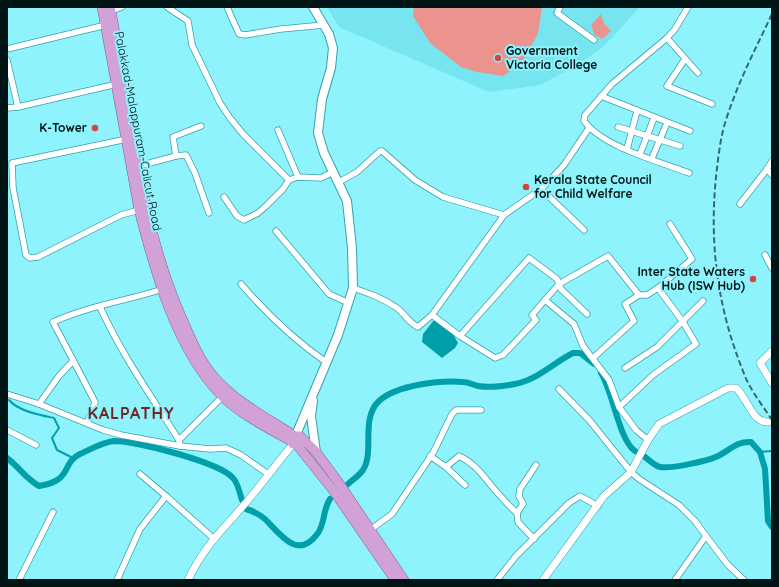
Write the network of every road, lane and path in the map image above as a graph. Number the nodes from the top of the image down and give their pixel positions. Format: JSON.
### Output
{"nodes":[{"id":1,"x":122,"y":7,"type":"edge"},
{"id":2,"x":167,"y":7,"type":"edge"},
{"id":3,"x":227,"y":7,"type":"edge"},
{"id":4,"x":313,"y":7,"type":"edge"},
{"id":5,"x":560,"y":7,"type":"edge"},
{"id":6,"x":688,"y":7,"type":"edge"},
{"id":7,"x":108,"y":8,"type":"edge"},
{"id":8,"x":106,"y":25,"type":"junction"},
{"id":9,"x":324,"y":26,"type":"junction"},
{"id":10,"x":667,"y":38,"type":"junction"},
{"id":11,"x":594,"y":40,"type":"dead end"},
{"id":12,"x":7,"y":49,"type":"edge"},
{"id":13,"x":685,"y":59,"type":"junction"},
{"id":14,"x":7,"y":60,"type":"edge"},
{"id":15,"x":698,"y":73,"type":"dead end"},
{"id":16,"x":117,"y":84,"type":"junction"},
{"id":17,"x":601,"y":96,"type":"junction"},
{"id":18,"x":712,"y":104,"type":"dead end"},
{"id":19,"x":18,"y":107,"type":"junction"},
{"id":20,"x":7,"y":108,"type":"edge"},
{"id":21,"x":637,"y":111,"type":"junction"},
{"id":22,"x":654,"y":118,"type":"junction"},
{"id":23,"x":667,"y":122,"type":"junction"},
{"id":24,"x":201,"y":126,"type":"dead end"},
{"id":25,"x":618,"y":127,"type":"dead end"},
{"id":26,"x":589,"y":128,"type":"junction"},
{"id":27,"x":278,"y":130,"type":"dead end"},
{"id":28,"x":631,"y":131,"type":"junction"},
{"id":29,"x":690,"y":131,"type":"dead end"},
{"id":30,"x":647,"y":136,"type":"junction"},
{"id":31,"x":127,"y":139,"type":"junction"},
{"id":32,"x":659,"y":140,"type":"junction"},
{"id":33,"x":680,"y":146,"type":"dead end"},
{"id":34,"x":627,"y":149,"type":"junction"},
{"id":35,"x":640,"y":154,"type":"junction"},
{"id":36,"x":176,"y":156,"type":"junction"},
{"id":37,"x":652,"y":158,"type":"junction"},
{"id":38,"x":772,"y":161,"type":"edge"},
{"id":39,"x":139,"y":166,"type":"junction"},
{"id":40,"x":767,"y":168,"type":"junction"},
{"id":41,"x":333,"y":172,"type":"junction"},
{"id":42,"x":688,"y":173,"type":"dead end"},
{"id":43,"x":772,"y":175,"type":"edge"},
{"id":44,"x":298,"y":178,"type":"junction"},
{"id":45,"x":289,"y":180,"type":"junction"},
{"id":46,"x":339,"y":182,"type":"junction"},
{"id":47,"x":541,"y":189,"type":"junction"},
{"id":48,"x":224,"y":197,"type":"dead end"},
{"id":49,"x":740,"y":204,"type":"dead end"},
{"id":50,"x":140,"y":210,"type":"junction"},
{"id":51,"x":209,"y":213,"type":"dead end"},
{"id":52,"x":504,"y":215,"type":"junction"},
{"id":53,"x":670,"y":224,"type":"dead end"},
{"id":54,"x":584,"y":230,"type":"dead end"},
{"id":55,"x":276,"y":231,"type":"dead end"},
{"id":56,"x":765,"y":255,"type":"dead end"},
{"id":57,"x":772,"y":268,"type":"edge"},
{"id":58,"x":241,"y":284,"type":"dead end"},
{"id":59,"x":559,"y":284,"type":"junction"},
{"id":60,"x":352,"y":288,"type":"junction"},
{"id":61,"x":658,"y":288,"type":"junction"},
{"id":62,"x":163,"y":289,"type":"junction"},
{"id":63,"x":639,"y":296,"type":"junction"},
{"id":64,"x":545,"y":300,"type":"junction"},
{"id":65,"x":703,"y":301,"type":"dead end"},
{"id":66,"x":349,"y":303,"type":"junction"},
{"id":67,"x":100,"y":307,"type":"junction"},
{"id":68,"x":587,"y":314,"type":"dead end"},
{"id":69,"x":432,"y":315,"type":"junction"},
{"id":70,"x":683,"y":322,"type":"junction"},
{"id":71,"x":460,"y":336,"type":"junction"},
{"id":72,"x":772,"y":351,"type":"edge"},
{"id":73,"x":593,"y":358,"type":"junction"},
{"id":74,"x":73,"y":361,"type":"junction"},
{"id":75,"x":326,"y":362,"type":"junction"},
{"id":76,"x":625,"y":368,"type":"dead end"},
{"id":77,"x":772,"y":383,"type":"edge"},
{"id":78,"x":559,"y":389,"type":"dead end"},
{"id":79,"x":314,"y":392,"type":"junction"},
{"id":80,"x":7,"y":394,"type":"edge"},
{"id":81,"x":223,"y":396,"type":"junction"},
{"id":82,"x":39,"y":404,"type":"junction"},
{"id":83,"x":619,"y":407,"type":"junction"},
{"id":84,"x":482,"y":410,"type":"dead end"},
{"id":85,"x":768,"y":422,"type":"dead end"},
{"id":86,"x":87,"y":423,"type":"junction"},
{"id":87,"x":7,"y":430,"type":"edge"},
{"id":88,"x":296,"y":440,"type":"junction"},
{"id":89,"x":648,"y":440,"type":"junction"},
{"id":90,"x":180,"y":443,"type":"junction"},
{"id":91,"x":36,"y":445,"type":"dead end"},
{"id":92,"x":316,"y":452,"type":"junction"},
{"id":93,"x":430,"y":456,"type":"junction"},
{"id":94,"x":536,"y":465,"type":"dead end"},
{"id":95,"x":446,"y":467,"type":"junction"},
{"id":96,"x":631,"y":472,"type":"junction"},
{"id":97,"x":140,"y":474,"type":"dead end"},
{"id":98,"x":268,"y":474,"type":"junction"},
{"id":99,"x":465,"y":485,"type":"dead end"},
{"id":100,"x":166,"y":496,"type":"junction"},
{"id":101,"x":598,"y":506,"type":"junction"},
{"id":102,"x":53,"y":512,"type":"dead end"},
{"id":103,"x":517,"y":513,"type":"junction"},
{"id":104,"x":370,"y":530,"type":"junction"},
{"id":105,"x":706,"y":536,"type":"junction"},
{"id":106,"x":213,"y":538,"type":"junction"},
{"id":107,"x":534,"y":539,"type":"junction"},
{"id":108,"x":740,"y":579,"type":"edge"},
{"id":109,"x":19,"y":580,"type":"edge"},
{"id":110,"x":117,"y":580,"type":"edge"},
{"id":111,"x":188,"y":580,"type":"edge"},
{"id":112,"x":396,"y":580,"type":"edge"},
{"id":113,"x":404,"y":580,"type":"edge"},
{"id":114,"x":497,"y":580,"type":"edge"},
{"id":115,"x":543,"y":580,"type":"edge"},
{"id":116,"x":675,"y":580,"type":"edge"}],
"edges":[{"from":1,"to":7,"type":"street"},
{"from":2,"to":45,"type":"street"},
{"from":3,"to":9,"type":"street"},
{"from":4,"to":9,"type":"main road"},
{"from":5,"to":11,"type":"street"},
{"from":6,"to":10,"type":"street"},
{"from":7,"to":8,"type":"highway","name":"Palakkad-Malappuram-Calicut Road"},
{"from":7,"to":39,"type":"highway","name":"Palakkad-Malappuram-Calicut Road"},
{"from":8,"to":12,"type":"street"},
{"from":8,"to":16,"type":"highway","name":"Palakkad-Malappuram-Calicut Road"},
{"from":9,"to":41,"type":"main road"},
{"from":10,"to":13,"type":"street"},
{"from":10,"to":17,"type":"street"},
{"from":13,"to":15,"type":"street"},
{"from":13,"to":18,"type":"street"},
{"from":14,"to":19,"type":"street"},
{"from":16,"to":19,"type":"street"},
{"from":16,"to":31,"type":"highway","name":"Palakkad-Malappuram-Calicut Road"},
{"from":17,"to":21,"type":"street"},
{"from":17,"to":26,"type":"street"},
{"from":19,"to":20,"type":"street"},
{"from":21,"to":22,"type":"street"},
{"from":21,"to":28,"type":"street"},
{"from":22,"to":23,"type":"street"},
{"from":22,"to":30,"type":"street"},
{"from":23,"to":29,"type":"street"},
{"from":23,"to":32,"type":"street"},
{"from":24,"to":36,"type":"street"},
{"from":25,"to":28,"type":"street"},
{"from":26,"to":34,"type":"street"},
{"from":26,"to":47,"type":"street"},
{"from":27,"to":44,"type":"street"},
{"from":28,"to":30,"type":"street"},
{"from":28,"to":34,"type":"street"},
{"from":30,"to":32,"type":"street"},
{"from":30,"to":35,"type":"street"},
{"from":31,"to":50,"type":"highway","name":"Palakkad-Malappuram-Calicut Road"},
{"from":31,"to":50,"type":"street"},
{"from":32,"to":33,"type":"street"},
{"from":32,"to":37,"type":"street"},
{"from":34,"to":35,"type":"street"},
{"from":35,"to":37,"type":"street"},
{"from":36,"to":39,"type":"street"},
{"from":36,"to":51,"type":"street"},
{"from":37,"to":42,"type":"street"},
{"from":38,"to":40,"type":"street"},
{"from":39,"to":88,"type":"highway","name":"Palakkad-Malappuram-Calicut Road"},
{"from":40,"to":43,"type":"street"},
{"from":40,"to":49,"type":"street"},
{"from":41,"to":44,"type":"street"},
{"from":41,"to":46,"type":"main road"},
{"from":44,"to":45,"type":"street"},
{"from":45,"to":48,"type":"street"},
{"from":46,"to":52,"type":"street"},
{"from":46,"to":60,"type":"main road"},
{"from":47,"to":52,"type":"street"},
{"from":47,"to":54,"type":"street"},
{"from":50,"to":62,"type":"highway","name":"Palakkad-Malappuram-Calicut Road"},
{"from":52,"to":69,"type":"street"},
{"from":53,"to":61,"type":"street"},
{"from":55,"to":66,"type":"street"},
{"from":56,"to":57,"type":"street"},
{"from":58,"to":75,"type":"street"},
{"from":59,"to":63,"type":"street"},
{"from":59,"to":64,"type":"street"},
{"from":59,"to":68,"type":"street"},
{"from":59,"to":71,"type":"street"},
{"from":60,"to":66,"type":"main road"},
{"from":60,"to":69,"type":"street"},
{"from":61,"to":63,"type":"street"},
{"from":61,"to":70,"type":"street"},
{"from":62,"to":67,"type":"street"},
{"from":62,"to":81,"type":"highway","name":"Palakkad-Malappuram-Calicut Road"},
{"from":63,"to":73,"type":"street"},
{"from":64,"to":71,"type":"street"},
{"from":64,"to":73,"type":"street"},
{"from":65,"to":70,"type":"street"},
{"from":66,"to":75,"type":"main road"},
{"from":67,"to":74,"type":"street"},
{"from":67,"to":90,"type":"street"},
{"from":69,"to":71,"type":"street"},
{"from":70,"to":76,"type":"street"},
{"from":70,"to":83,"type":"street"},
{"from":72,"to":77,"type":"street"},
{"from":73,"to":83,"type":"street"},
{"from":74,"to":82,"type":"street"},
{"from":74,"to":86,"type":"street"},
{"from":75,"to":79,"type":"main road"},
{"from":78,"to":96,"type":"street"},
{"from":79,"to":88,"type":"main road"},
{"from":79,"to":92,"type":"main road"},
{"from":80,"to":82,"type":"street"},
{"from":81,"to":88,"type":"highway","name":"Palakkad-Malappuram-Calicut Road"},
{"from":81,"to":90,"type":"street"},
{"from":82,"to":86,"type":"street"},
{"from":83,"to":89,"type":"street"},
{"from":84,"to":93,"type":"street"},
{"from":85,"to":89,"type":"street"},
{"from":86,"to":90,"type":"street"},
{"from":87,"to":91,"type":"street"},
{"from":88,"to":92,"type":"highway","name":"Palakkad-Malappuram-Calicut Road"},
{"from":88,"to":98,"type":"street"},
{"from":88,"to":112,"type":"highway","name":"Palakkad-Malappuram-Calicut Road"},
{"from":89,"to":96,"type":"street"},
{"from":90,"to":98,"type":"street"},
{"from":92,"to":104,"type":"highway","name":"Palakkad-Malappuram-Calicut Road"},
{"from":93,"to":95,"type":"street"},
{"from":93,"to":104,"type":"street"},
{"from":94,"to":103,"type":"street"},
{"from":95,"to":99,"type":"street"},
{"from":95,"to":103,"type":"street"},
{"from":96,"to":101,"type":"street"},
{"from":96,"to":105,"type":"street"},
{"from":97,"to":100,"type":"street"},
{"from":98,"to":106,"type":"street"},
{"from":100,"to":106,"type":"street"},
{"from":100,"to":110,"type":"street"},
{"from":101,"to":107,"type":"street"},
{"from":101,"to":115,"type":"street"},
{"from":102,"to":109,"type":"street"},
{"from":103,"to":107,"type":"street"},
{"from":104,"to":113,"type":"highway","name":"Palakkad-Malappuram-Calicut Road"},
{"from":105,"to":108,"type":"street"},
{"from":105,"to":116,"type":"street"},
{"from":106,"to":111,"type":"street"},
{"from":107,"to":114,"type":"street"}]}
